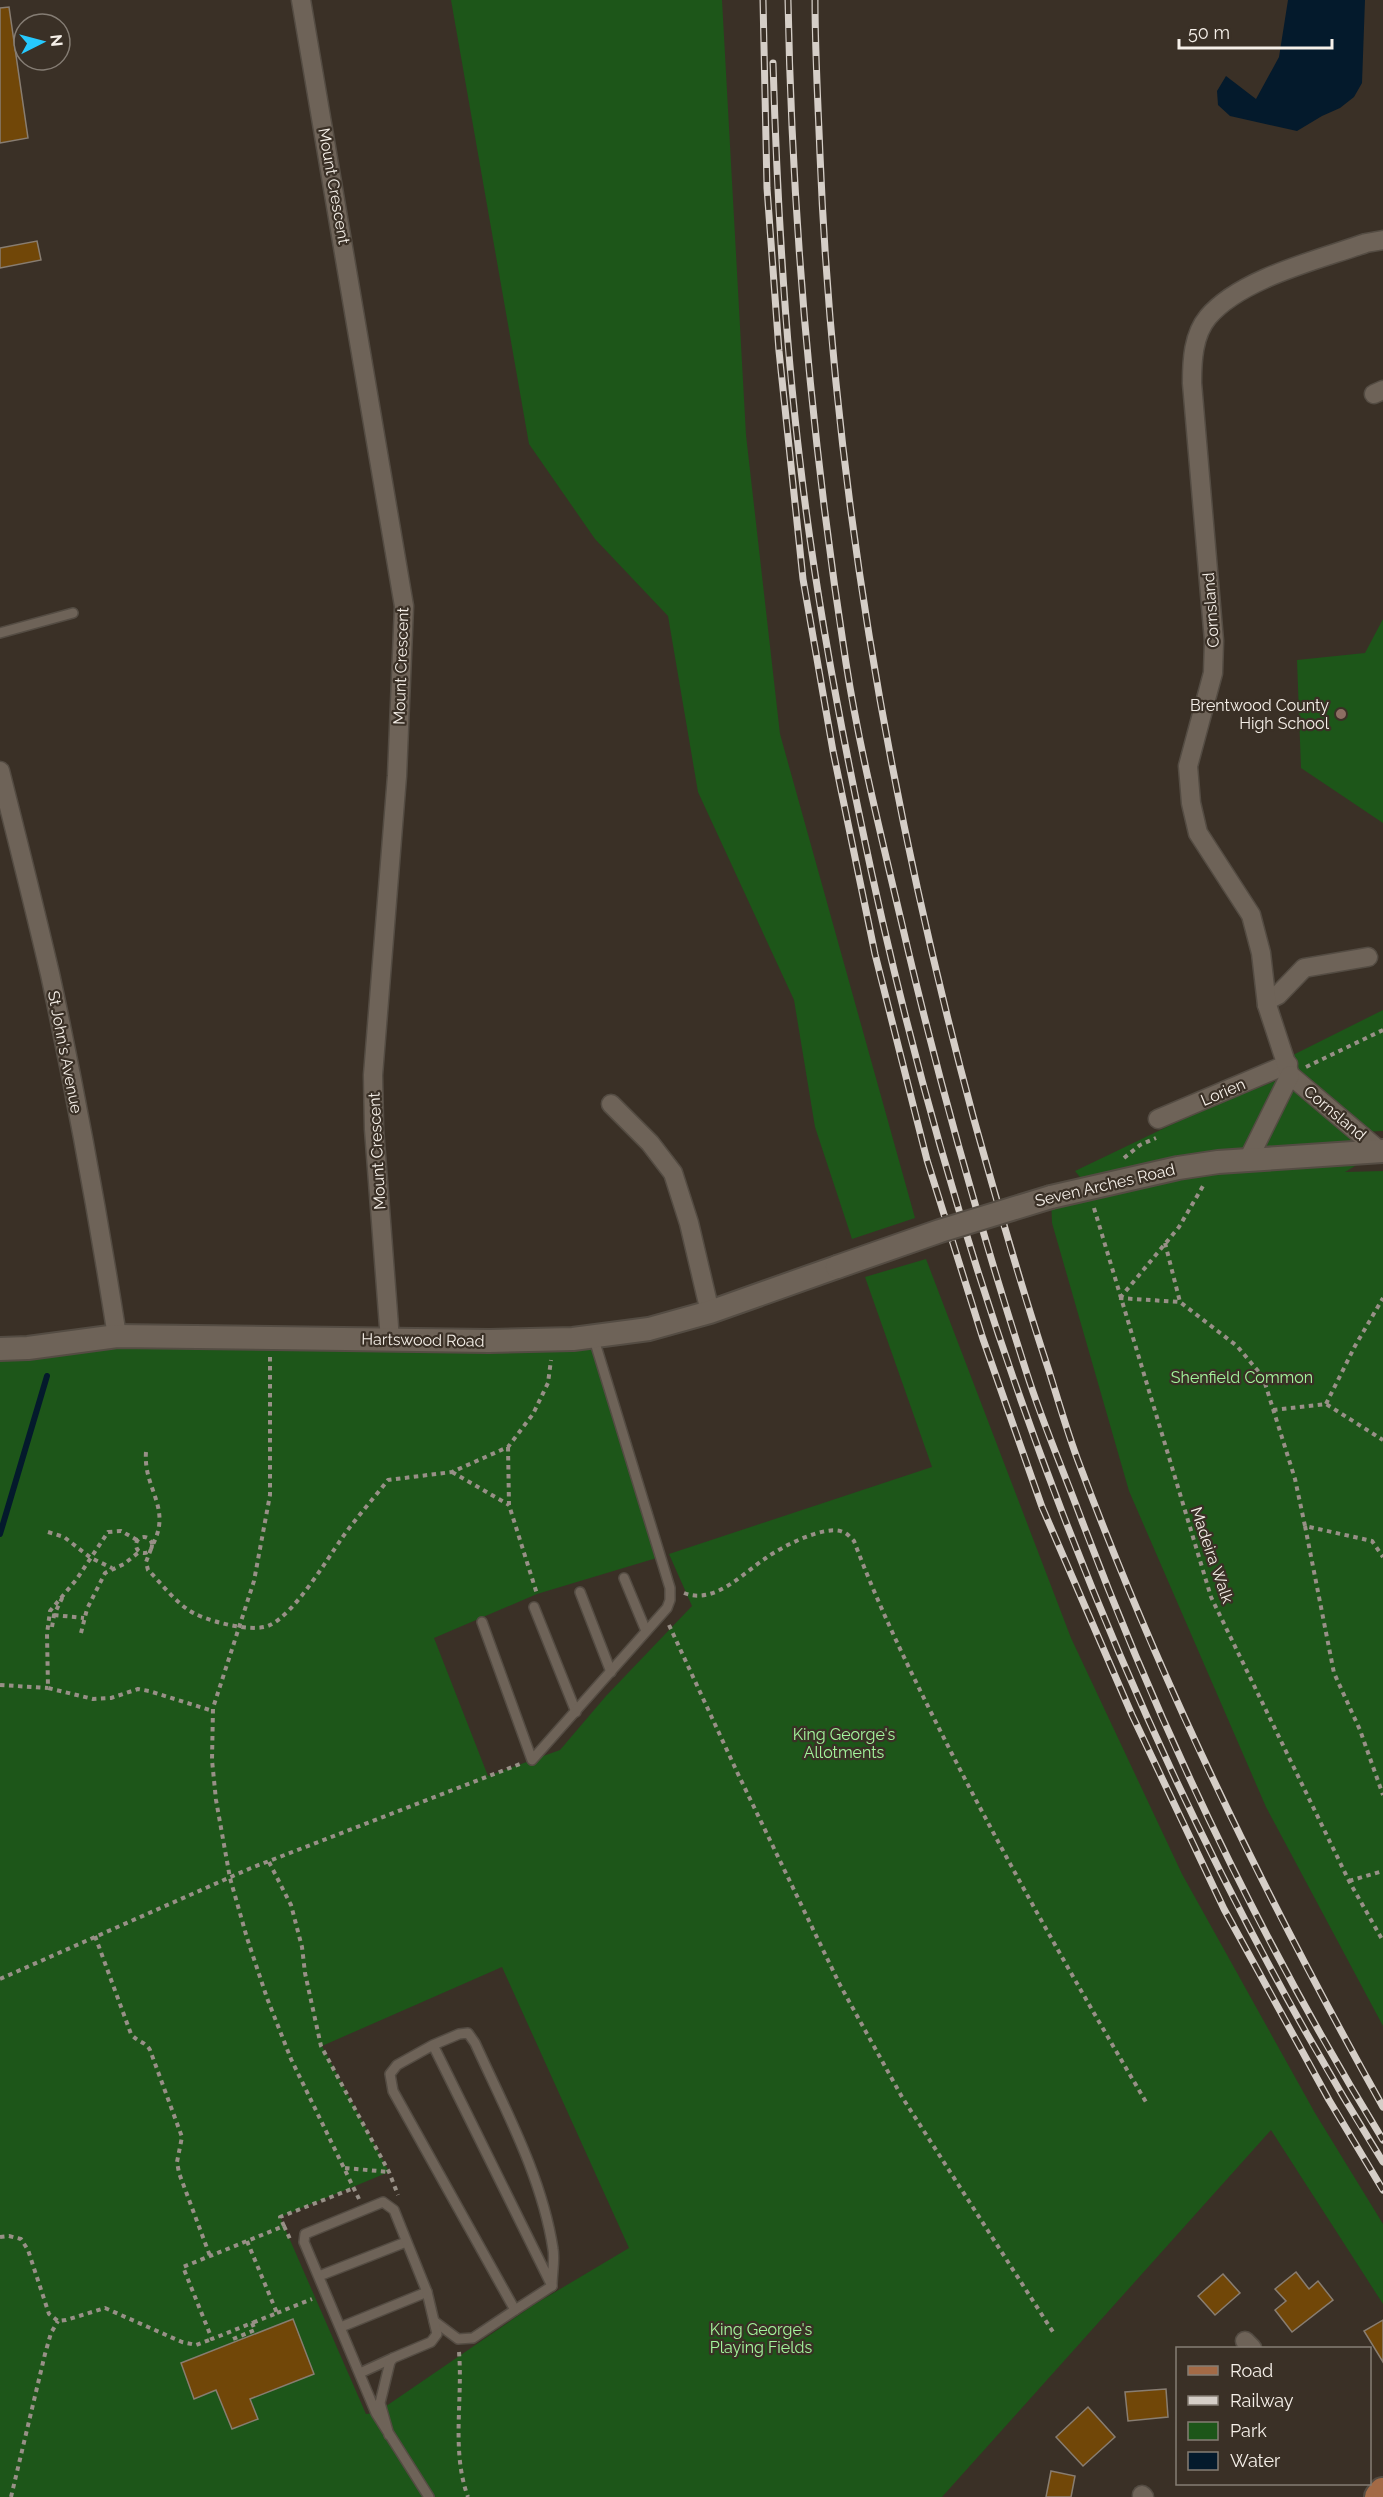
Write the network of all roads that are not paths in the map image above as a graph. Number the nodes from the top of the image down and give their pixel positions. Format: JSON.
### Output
{"nodes":[{"id":1,"x":302,"y":0,"type":"edge"},
{"id":2,"x":1383,"y":240,"type":"edge"},
{"id":3,"x":73,"y":613,"type":"dead end"},
{"id":4,"x":0,"y":633,"type":"edge"},
{"id":5,"x":0,"y":771,"type":"edge"},
{"id":6,"x":1368,"y":957,"type":"dead end"},
{"id":7,"x":1267,"y":1005,"type":"junction"},
{"id":8,"x":1289,"y":1070,"type":"junction"},
{"id":9,"x":611,"y":1104,"type":"dead end"},
{"id":10,"x":1158,"y":1119,"type":"dead end"},
{"id":11,"x":1381,"y":1151,"type":"edge"},
{"id":12,"x":1250,"y":1158,"type":"junction"},
{"id":13,"x":837,"y":1267,"type":"joint"},
{"id":14,"x":710,"y":1312,"type":"junction"},
{"id":15,"x":117,"y":1336,"type":"junction"},
{"id":16,"x":593,"y":1336,"type":"junction"},
{"id":17,"x":390,"y":1340,"type":"junction"},
{"id":18,"x":0,"y":1349,"type":"edge"},
{"id":19,"x":624,"y":1578,"type":"dead end"},
{"id":20,"x":580,"y":1592,"type":"dead end"},
{"id":21,"x":534,"y":1607,"type":"dead end"},
{"id":22,"x":482,"y":1622,"type":"dead end"},
{"id":23,"x":646,"y":1631,"type":"junction"},
{"id":24,"x":611,"y":1672,"type":"junction"},
{"id":25,"x":576,"y":1712,"type":"junction"},
{"id":26,"x":433,"y":2045,"type":"junction"},
{"id":27,"x":406,"y":2242,"type":"junction"},
{"id":28,"x":319,"y":2276,"type":"junction"},
{"id":29,"x":552,"y":2286,"type":"junction"},
{"id":30,"x":427,"y":2292,"type":"junction"},
{"id":31,"x":515,"y":2310,"type":"junction"},
{"id":32,"x":434,"y":2321,"type":"junction"},
{"id":33,"x":341,"y":2327,"type":"junction"},
{"id":34,"x":393,"y":2358,"type":"junction"},
{"id":35,"x":360,"y":2373,"type":"junction"},
{"id":36,"x":389,"y":2435,"type":"junction"},
{"id":37,"x":1369,"y":2485,"type":"edge"},
{"id":38,"x":1383,"y":2492,"type":"edge"},
{"id":39,"x":429,"y":2497,"type":"edge"},
{"id":40,"x":1379,"y":2497,"type":"edge"}],
"edges":[{"from":1,"to":17,"type":"street","name":"Mount Crescent"},
{"from":2,"to":7,"type":"street","name":"Cornsland"},
{"from":3,"to":4,"type":"lane"},
{"from":5,"to":15,"type":"street","name":"St John's Avenue"},
{"from":6,"to":7,"type":"street"},
{"from":7,"to":8,"type":"street","name":"Cornsland"},
{"from":8,"to":10,"type":"street","name":"Lorien"},
{"from":8,"to":11,"type":"street","name":"Cornsland"},
{"from":8,"to":12,"type":"street","name":"Cornsland"},
{"from":9,"to":14,"type":"street"},
{"from":11,"to":12,"type":"street","name":"Seven Arches Road"},
{"from":12,"to":13,"type":"street","name":"Seven Arches Road","bridge":true},
{"from":13,"to":14,"type":"street","name":"Hartswood Road"},
{"from":14,"to":16,"type":"street","name":"Hartswood Road"},
{"from":15,"to":17,"type":"street","name":"Hartswood Road"},
{"from":15,"to":18,"type":"street","name":"Hartswood Road"},
{"from":16,"to":17,"type":"street","name":"Hartswood Road"},
{"from":16,"to":23,"type":"lane"},
{"from":19,"to":23,"type":"lane"},
{"from":20,"to":24,"type":"lane"},
{"from":21,"to":25,"type":"lane"},
{"from":22,"to":25,"type":"lane"},
{"from":23,"to":24,"type":"lane"},
{"from":24,"to":25,"type":"lane"},
{"from":26,"to":29,"type":"lane"},
{"from":26,"to":29,"type":"lane"},
{"from":26,"to":31,"type":"lane"},
{"from":27,"to":28,"type":"lane"},
{"from":27,"to":28,"type":"lane"},
{"from":27,"to":30,"type":"lane"},
{"from":28,"to":33,"type":"lane"},
{"from":29,"to":31,"type":"lane"},
{"from":30,"to":32,"type":"lane"},
{"from":30,"to":33,"type":"lane"},
{"from":31,"to":32,"type":"lane"},
{"from":32,"to":34,"type":"lane"},
{"from":33,"to":35,"type":"lane"},
{"from":34,"to":35,"type":"lane"},
{"from":34,"to":36,"type":"lane"},
{"from":35,"to":36,"type":"lane"},
{"from":36,"to":39,"type":"lane"},
{"from":37,"to":40,"type":"street"},
{"from":38,"to":40,"type":"main road"}]}
